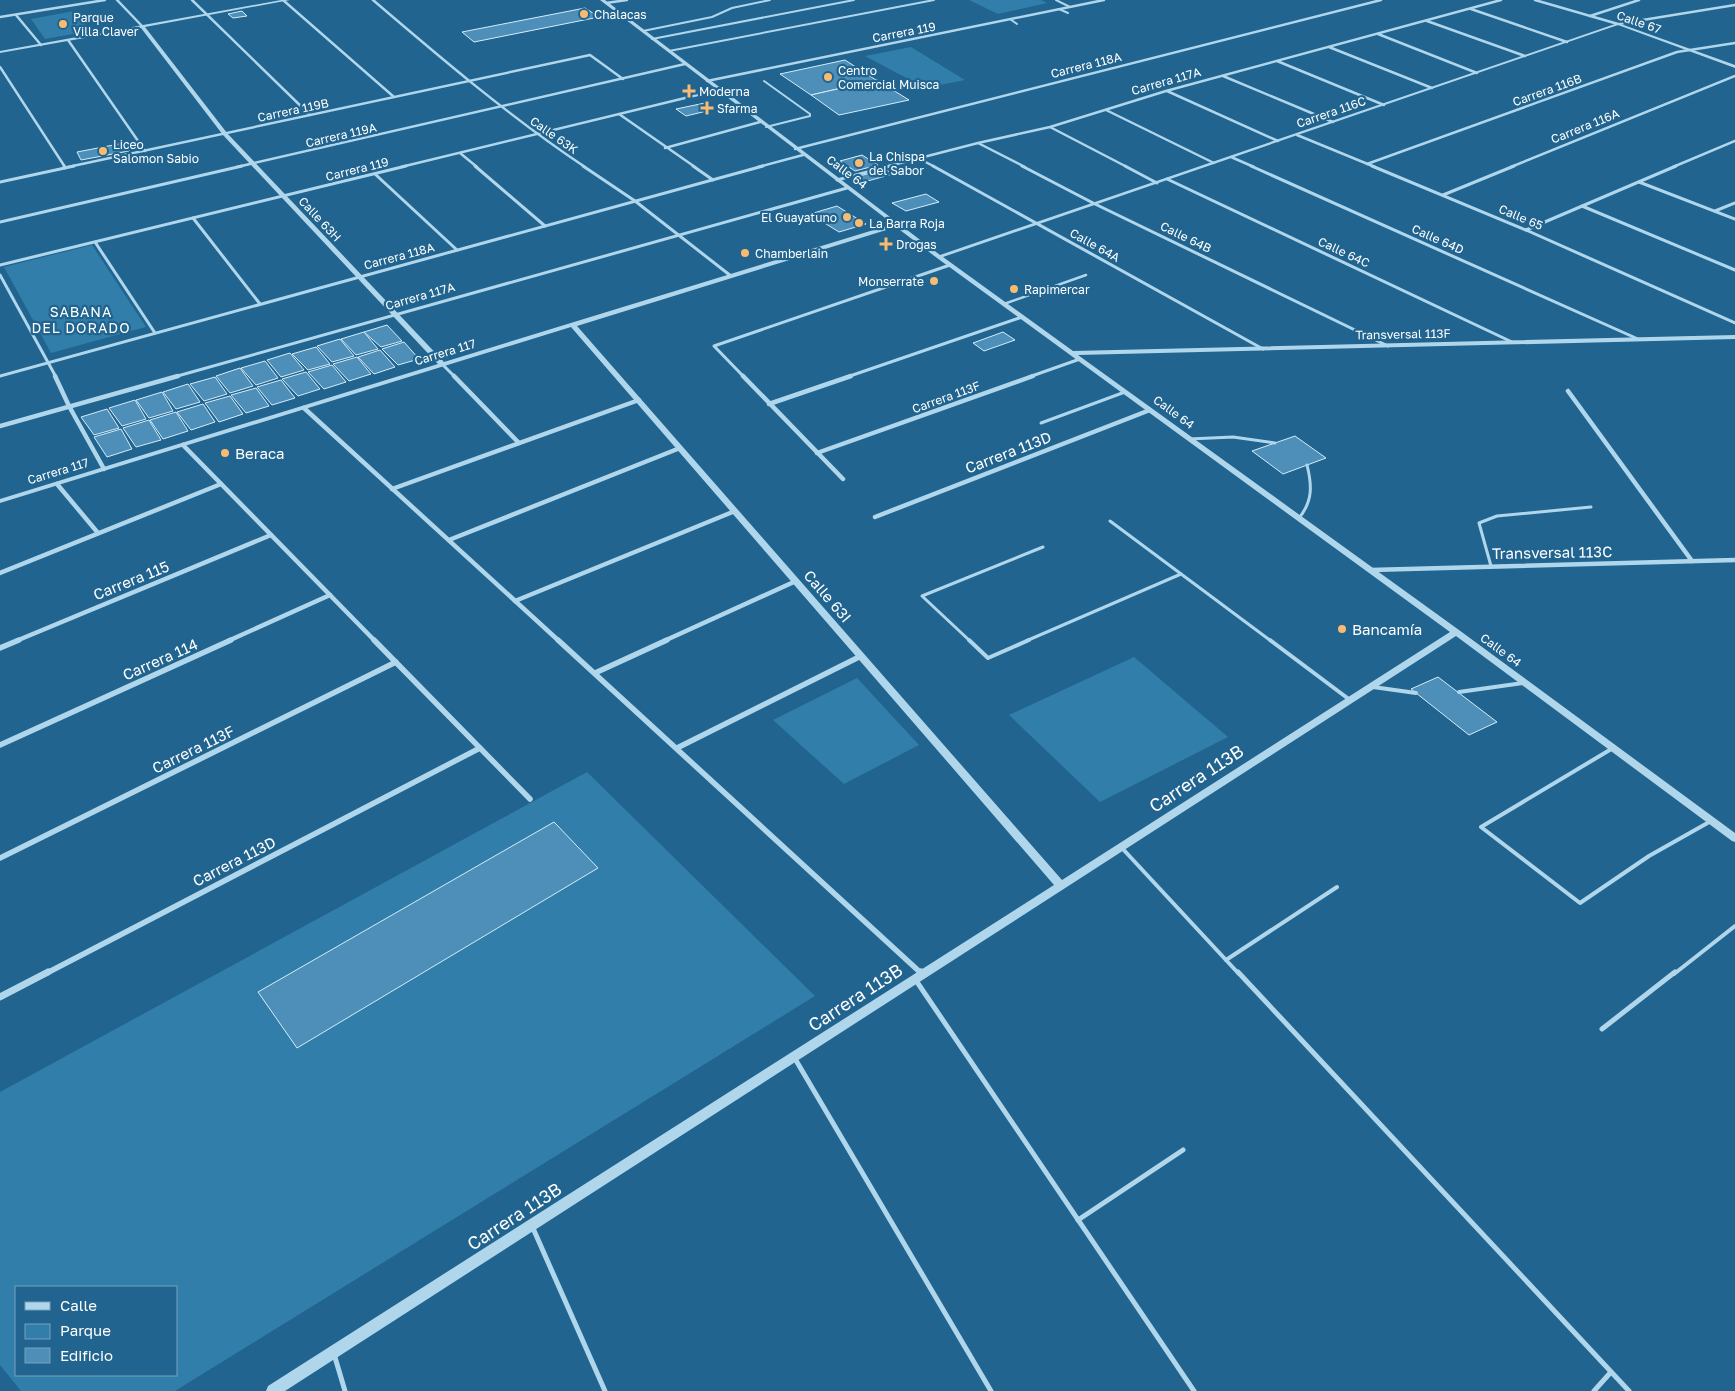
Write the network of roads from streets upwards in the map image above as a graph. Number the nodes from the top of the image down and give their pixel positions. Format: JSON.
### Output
{"nodes":[{"id":1,"x":104,"y":0,"type":"edge"},
{"id":2,"x":117,"y":0,"type":"edge"},
{"id":3,"x":192,"y":0,"type":"edge"},
{"id":4,"x":285,"y":0,"type":"edge"},
{"id":5,"x":373,"y":0,"type":"edge"},
{"id":6,"x":627,"y":0,"type":"edge"},
{"id":7,"x":1104,"y":0,"type":"edge"},
{"id":8,"x":1381,"y":0,"type":"edge"},
{"id":9,"x":1502,"y":0,"type":"edge"},
{"id":10,"x":1535,"y":0,"type":"edge"},
{"id":11,"x":1639,"y":0,"type":"edge"},
{"id":12,"x":604,"y":2,"type":"edge"},
{"id":13,"x":1735,"y":5,"type":"edge"},
{"id":14,"x":1470,"y":8,"type":"junction"},
{"id":15,"x":16,"y":15,"type":"junction"},
{"id":16,"x":207,"y":15,"type":"junction"},
{"id":17,"x":1590,"y":16,"type":"junction"},
{"id":18,"x":0,"y":17,"type":"edge"},
{"id":19,"x":1426,"y":20,"type":"junction"},
{"id":20,"x":1618,"y":24,"type":"junction"},
{"id":21,"x":142,"y":26,"type":"junction"},
{"id":22,"x":1378,"y":34,"type":"junction"},
{"id":23,"x":68,"y":40,"type":"junction"},
{"id":24,"x":1567,"y":42,"type":"junction"},
{"id":25,"x":1735,"y":43,"type":"edge"},
{"id":26,"x":41,"y":45,"type":"junction"},
{"id":27,"x":1329,"y":47,"type":"junction"},
{"id":28,"x":1686,"y":49,"type":"junction"},
{"id":29,"x":0,"y":52,"type":"edge"},
{"id":30,"x":1525,"y":56,"type":"junction"},
{"id":31,"x":1276,"y":61,"type":"junction"},
{"id":32,"x":686,"y":64,"type":"junction"},
{"id":33,"x":0,"y":67,"type":"edge"},
{"id":34,"x":1735,"y":67,"type":"edge"},
{"id":35,"x":1477,"y":73,"type":"junction"},
{"id":36,"x":1222,"y":76,"type":"junction"},
{"id":37,"x":1735,"y":76,"type":"edge"},
{"id":38,"x":624,"y":79,"type":"junction"},
{"id":39,"x":707,"y":81,"type":"junction"},
{"id":40,"x":468,"y":82,"type":"junction"},
{"id":41,"x":1432,"y":88,"type":"junction"},
{"id":42,"x":718,"y":90,"type":"junction"},
{"id":43,"x":1166,"y":91,"type":"junction"},
{"id":44,"x":394,"y":97,"type":"junction"},
{"id":45,"x":1384,"y":105,"type":"junction"},
{"id":46,"x":500,"y":107,"type":"junction"},
{"id":47,"x":1105,"y":110,"type":"junction"},
{"id":48,"x":619,"y":114,"type":"junction"},
{"id":49,"x":310,"y":115,"type":"junction"},
{"id":50,"x":760,"y":122,"type":"junction"},
{"id":51,"x":1333,"y":122,"type":"junction"},
{"id":52,"x":1050,"y":127,"type":"junction"},
{"id":53,"x":225,"y":134,"type":"junction"},
{"id":54,"x":535,"y":134,"type":"junction"},
{"id":55,"x":1297,"y":135,"type":"junction"},
{"id":56,"x":1278,"y":141,"type":"junction"},
{"id":57,"x":1735,"y":141,"type":"edge"},
{"id":58,"x":978,"y":143,"type":"junction"},
{"id":59,"x":665,"y":148,"type":"junction"},
{"id":60,"x":795,"y":149,"type":"junction"},
{"id":61,"x":145,"y":151,"type":"junction"},
{"id":62,"x":460,"y":153,"type":"junction"},
{"id":63,"x":803,"y":155,"type":"junction"},
{"id":64,"x":1230,"y":157,"type":"junction"},
{"id":65,"x":918,"y":158,"type":"junction"},
{"id":66,"x":1214,"y":163,"type":"junction"},
{"id":67,"x":254,"y":164,"type":"junction"},
{"id":68,"x":1367,"y":164,"type":"junction"},
{"id":69,"x":64,"y":168,"type":"junction"},
{"id":70,"x":375,"y":174,"type":"junction"},
{"id":71,"x":1167,"y":179,"type":"junction"},
{"id":72,"x":713,"y":180,"type":"junction"},
{"id":73,"x":837,"y":180,"type":"junction"},
{"id":74,"x":0,"y":182,"type":"edge"},
{"id":75,"x":1638,"y":182,"type":"junction"},
{"id":76,"x":1157,"y":183,"type":"junction"},
{"id":77,"x":847,"y":188,"type":"junction"},
{"id":78,"x":1442,"y":195,"type":"junction"},
{"id":79,"x":284,"y":196,"type":"junction"},
{"id":80,"x":635,"y":201,"type":"junction"},
{"id":81,"x":1735,"y":203,"type":"edge"},
{"id":82,"x":1095,"y":204,"type":"junction"},
{"id":83,"x":1582,"y":206,"type":"junction"},
{"id":84,"x":1715,"y":212,"type":"junction"},
{"id":85,"x":193,"y":218,"type":"junction"},
{"id":86,"x":1735,"y":219,"type":"edge"},
{"id":87,"x":0,"y":222,"type":"edge"},
{"id":88,"x":1036,"y":224,"type":"junction"},
{"id":89,"x":545,"y":226,"type":"junction"},
{"id":90,"x":897,"y":226,"type":"junction"},
{"id":91,"x":1526,"y":230,"type":"junction"},
{"id":92,"x":678,"y":234,"type":"junction"},
{"id":93,"x":95,"y":242,"type":"junction"},
{"id":94,"x":458,"y":250,"type":"junction"},
{"id":95,"x":939,"y":257,"type":"junction"},
{"id":96,"x":0,"y":265,"type":"edge"},
{"id":97,"x":950,"y":265,"type":"junction"},
{"id":98,"x":1735,"y":270,"type":"edge"},
{"id":99,"x":0,"y":275,"type":"edge"},
{"id":100,"x":361,"y":276,"type":"junction"},
{"id":101,"x":731,"y":276,"type":"junction"},
{"id":102,"x":260,"y":304,"type":"junction"},
{"id":103,"x":396,"y":314,"type":"junction"},
{"id":104,"x":1022,"y":317,"type":"junction"},
{"id":105,"x":1735,"y":323,"type":"edge"},
{"id":106,"x":573,"y":325,"type":"junction"},
{"id":107,"x":155,"y":333,"type":"junction"},
{"id":108,"x":1735,"y":337,"type":"edge"},
{"id":109,"x":1638,"y":339,"type":"junction"},
{"id":110,"x":1512,"y":342,"type":"junction"},
{"id":111,"x":1388,"y":346,"type":"junction"},
{"id":112,"x":1262,"y":348,"type":"junction"},
{"id":113,"x":1072,"y":354,"type":"junction"},
{"id":114,"x":1080,"y":359,"type":"junction"},
{"id":115,"x":49,"y":362,"type":"junction"},
{"id":116,"x":444,"y":365,"type":"junction"},
{"id":117,"x":0,"y":376,"type":"edge"},
{"id":118,"x":1568,"y":391,"type":"dead end"},
{"id":119,"x":639,"y":400,"type":"junction"},
{"id":120,"x":769,"y":404,"type":"junction"},
{"id":121,"x":69,"y":406,"type":"junction"},
{"id":122,"x":304,"y":408,"type":"junction"},
{"id":123,"x":1150,"y":410,"type":"junction"},
{"id":124,"x":0,"y":426,"type":"edge"},
{"id":125,"x":519,"y":443,"type":"junction"},
{"id":126,"x":183,"y":445,"type":"junction"},
{"id":127,"x":680,"y":448,"type":"junction"},
{"id":128,"x":818,"y":453,"type":"junction"},
{"id":129,"x":104,"y":469,"type":"junction"},
{"id":130,"x":843,"y":479,"type":"dead end"},
{"id":131,"x":57,"y":484,"type":"junction"},
{"id":132,"x":221,"y":484,"type":"junction"},
{"id":133,"x":392,"y":488,"type":"junction"},
{"id":134,"x":0,"y":501,"type":"edge"},
{"id":135,"x":735,"y":511,"type":"junction"},
{"id":136,"x":875,"y":517,"type":"dead end"},
{"id":137,"x":98,"y":533,"type":"junction"},
{"id":138,"x":271,"y":536,"type":"junction"},
{"id":139,"x":449,"y":540,"type":"junction"},
{"id":140,"x":1735,"y":560,"type":"edge"},
{"id":141,"x":1692,"y":561,"type":"junction"},
{"id":142,"x":1370,"y":570,"type":"junction"},
{"id":143,"x":0,"y":573,"type":"edge"},
{"id":144,"x":796,"y":581,"type":"junction"},
{"id":145,"x":330,"y":595,"type":"junction"},
{"id":146,"x":515,"y":601,"type":"junction"},
{"id":147,"x":1456,"y":632,"type":"junction"},
{"id":148,"x":0,"y":648,"type":"edge"},
{"id":149,"x":861,"y":656,"type":"junction"},
{"id":150,"x":396,"y":662,"type":"junction"},
{"id":151,"x":595,"y":673,"type":"junction"},
{"id":152,"x":0,"y":745,"type":"edge"},
{"id":153,"x":480,"y":748,"type":"junction"},
{"id":154,"x":676,"y":748,"type":"junction"},
{"id":155,"x":530,"y":799,"type":"dead end"},
{"id":156,"x":1735,"y":838,"type":"edge"},
{"id":157,"x":0,"y":858,"type":"edge"},
{"id":158,"x":1061,"y":886,"type":"junction"},
{"id":159,"x":919,"y":977,"type":"junction"},
{"id":160,"x":0,"y":997,"type":"edge"},
{"id":161,"x":273,"y":1391,"type":"edge"}],
"edges":[{"from":1,"to":15,"type":"street"},
{"from":2,"to":21,"type":"street","name":"Calle 63H"},
{"from":3,"to":16,"type":"street"},
{"from":4,"to":16,"type":"street"},
{"from":4,"to":44,"type":"street"},
{"from":5,"to":40,"type":"street","name":"Calle 63K"},
{"from":6,"to":12,"type":"street"},
{"from":7,"to":39,"type":"street","name":"Carrera 119"},
{"from":8,"to":60,"type":"street","name":"Carrera 118A"},
{"from":9,"to":14,"type":"street","name":"Carrera 117A"},
{"from":10,"to":17,"type":"street","name":"Calle 67"},
{"from":11,"to":17,"type":"street"},
{"from":12,"to":32,"type":"street","name":"Calle 64"},
{"from":13,"to":20,"type":"street","name":"Carrera 116C"},
{"from":14,"to":19,"type":"street","name":"Carrera 117A"},
{"from":14,"to":24,"type":"street"},
{"from":15,"to":18,"type":"street"},
{"from":15,"to":26,"type":"street"},
{"from":16,"to":21,"type":"street"},
{"from":16,"to":49,"type":"street"},
{"from":17,"to":20,"type":"street","name":"Calle 67"},
{"from":19,"to":22,"type":"street","name":"Carrera 117A"},
{"from":19,"to":30,"type":"street"},
{"from":20,"to":24,"type":"street","name":"Carrera 116C"},
{"from":20,"to":28,"type":"street","name":"Calle 67"},
{"from":21,"to":23,"type":"street"},
{"from":21,"to":53,"type":"street","name":"Calle 63H"},
{"from":22,"to":27,"type":"street","name":"Carrera 117A"},
{"from":22,"to":35,"type":"street"},
{"from":23,"to":26,"type":"street"},
{"from":23,"to":61,"type":"street"},
{"from":24,"to":30,"type":"street","name":"Carrera 116C"},
{"from":25,"to":28,"type":"street","name":"Carrera 116B"},
{"from":26,"to":29,"type":"street"},
{"from":27,"to":31,"type":"street","name":"Carrera 117A"},
{"from":27,"to":41,"type":"street"},
{"from":28,"to":34,"type":"street","name":"Calle 67"},
{"from":28,"to":68,"type":"street","name":"Carrera 116B"},
{"from":30,"to":35,"type":"street","name":"Carrera 116C"},
{"from":31,"to":36,"type":"street","name":"Carrera 117A"},
{"from":31,"to":45,"type":"street"},
{"from":32,"to":38,"type":"street","name":"Carrera 119A"},
{"from":32,"to":39,"type":"street","name":"Calle 64"},
{"from":33,"to":69,"type":"street"},
{"from":35,"to":41,"type":"street","name":"Carrera 116C"},
{"from":36,"to":43,"type":"street","name":"Carrera 117A"},
{"from":36,"to":51,"type":"street"},
{"from":37,"to":78,"type":"street","name":"Carrera 116A"},
{"from":38,"to":40,"type":"street","name":"Carrera 119B"},
{"from":38,"to":46,"type":"street","name":"Carrera 119A"},
{"from":39,"to":42,"type":"street","name":"Calle 64"},
{"from":40,"to":44,"type":"street","name":"Carrera 119B"},
{"from":40,"to":46,"type":"street","name":"Calle 63K"},
{"from":41,"to":45,"type":"street","name":"Carrera 116C"},
{"from":42,"to":48,"type":"street","name":"Carrera 119"},
{"from":42,"to":50,"type":"street","name":"Calle 64"},
{"from":43,"to":47,"type":"street","name":"Carrera 117A"},
{"from":43,"to":56,"type":"street"},
{"from":44,"to":49,"type":"street","name":"Carrera 119B"},
{"from":45,"to":51,"type":"street","name":"Carrera 116C"},
{"from":46,"to":54,"type":"street","name":"Calle 63K"},
{"from":46,"to":67,"type":"street","name":"Carrera 119A"},
{"from":47,"to":52,"type":"street","name":"Carrera 117A"},
{"from":47,"to":66,"type":"street"},
{"from":48,"to":54,"type":"street","name":"Carrera 119"},
{"from":48,"to":59,"type":"street"},
{"from":49,"to":53,"type":"street","name":"Carrera 119B"},
{"from":50,"to":59,"type":"street"},
{"from":50,"to":60,"type":"street","name":"Calle 64"},
{"from":51,"to":55,"type":"street","name":"Carrera 116C"},
{"from":52,"to":58,"type":"street","name":"Carrera 117A"},
{"from":52,"to":76,"type":"street"},
{"from":53,"to":61,"type":"street","name":"Carrera 119B"},
{"from":53,"to":67,"type":"street","name":"Calle 63H"},
{"from":54,"to":62,"type":"street","name":"Carrera 119"},
{"from":54,"to":80,"type":"street","name":"Calle 63K"},
{"from":55,"to":56,"type":"street","name":"Carrera 116C"},
{"from":55,"to":68,"type":"street","name":"Calle 65"},
{"from":56,"to":64,"type":"street","name":"Carrera 116C"},
{"from":57,"to":75,"type":"street"},
{"from":58,"to":65,"type":"street","name":"Carrera 117A"},
{"from":58,"to":82,"type":"street","name":"Calle 64B"},
{"from":59,"to":72,"type":"street"},
{"from":60,"to":63,"type":"street","name":"Calle 64"},
{"from":61,"to":69,"type":"street","name":"Carrera 119B"},
{"from":62,"to":70,"type":"street","name":"Carrera 119"},
{"from":62,"to":89,"type":"street"},
{"from":63,"to":72,"type":"street","name":"Carrera 118A"},
{"from":63,"to":73,"type":"street","name":"Calle 64"},
{"from":64,"to":66,"type":"street","name":"Carrera 116C"},
{"from":64,"to":109,"type":"street","name":"Calle 64D"},
{"from":65,"to":73,"type":"street","name":"Carrera 117A"},
{"from":65,"to":88,"type":"street","name":"Calle 64A"},
{"from":66,"to":71,"type":"street","name":"Carrera 116C"},
{"from":67,"to":79,"type":"street","name":"Calle 63H"},
{"from":67,"to":87,"type":"street","name":"Carrera 119A"},
{"from":68,"to":78,"type":"street","name":"Calle 65"},
{"from":69,"to":74,"type":"street","name":"Carrera 119B"},
{"from":70,"to":79,"type":"street","name":"Carrera 119"},
{"from":70,"to":94,"type":"street"},
{"from":71,"to":76,"type":"street","name":"Carrera 116C"},
{"from":71,"to":110,"type":"street","name":"Calle 64C"},
{"from":72,"to":80,"type":"street","name":"Carrera 118A"},
{"from":73,"to":77,"type":"street","name":"Calle 64"},
{"from":75,"to":83,"type":"street"},
{"from":75,"to":84,"type":"street"},
{"from":76,"to":82,"type":"street","name":"Carrera 116C"},
{"from":77,"to":90,"type":"street","name":"Calle 64"},
{"from":77,"to":92,"type":"street","name":"Carrera 117A"},
{"from":78,"to":91,"type":"street","name":"Calle 65"},
{"from":79,"to":85,"type":"street","name":"Carrera 119"},
{"from":79,"to":100,"type":"street","name":"Calle 63H"},
{"from":80,"to":89,"type":"street","name":"Carrera 118A"},
{"from":80,"to":92,"type":"street","name":"Calle 63K"},
{"from":81,"to":84,"type":"street"},
{"from":82,"to":88,"type":"street","name":"Carrera 116C"},
{"from":82,"to":111,"type":"street","name":"Calle 64B"},
{"from":83,"to":91,"type":"street"},
{"from":83,"to":98,"type":"street"},
{"from":84,"to":86,"type":"street"},
{"from":85,"to":93,"type":"street","name":"Carrera 119"},
{"from":85,"to":102,"type":"street"},
{"from":88,"to":95,"type":"street","name":"Carrera 116C"},
{"from":88,"to":112,"type":"street","name":"Calle 64A"},
{"from":89,"to":94,"type":"street","name":"Carrera 118A"},
{"from":90,"to":95,"type":"street","name":"Calle 64"},
{"from":90,"to":101,"type":"street","name":"Carrera 117"},
{"from":91,"to":105,"type":"street","name":"Calle 65"},
{"from":92,"to":101,"type":"street","name":"Calle 63K"},
{"from":92,"to":103,"type":"street","name":"Carrera 117A"},
{"from":93,"to":96,"type":"street","name":"Carrera 119"},
{"from":93,"to":107,"type":"street"},
{"from":94,"to":100,"type":"street","name":"Carrera 118A"},
{"from":95,"to":97,"type":"street","name":"Calle 64"},
{"from":97,"to":104,"type":"street","name":"Calle 64"},
{"from":97,"to":120,"type":"street"},
{"from":99,"to":115,"type":"street"},
{"from":100,"to":102,"type":"street","name":"Carrera 118A"},
{"from":100,"to":103,"type":"street","name":"Calle 63H"},
{"from":101,"to":106,"type":"street","name":"Carrera 117"},
{"from":102,"to":107,"type":"street","name":"Carrera 118A"},
{"from":103,"to":116,"type":"street","name":"Calle 63H"},
{"from":103,"to":121,"type":"street","name":"Carrera 117A"},
{"from":104,"to":113,"type":"street","name":"Calle 64"},
{"from":104,"to":120,"type":"street"},
{"from":106,"to":116,"type":"street","name":"Carrera 117"},
{"from":106,"to":119,"type":"street","name":"Calle 63I"},
{"from":107,"to":115,"type":"street","name":"Carrera 118A"},
{"from":108,"to":109,"type":"street","name":"Transversal 113F"},
{"from":109,"to":110,"type":"street","name":"Transversal 113F"},
{"from":110,"to":111,"type":"street","name":"Transversal 113F"},
{"from":111,"to":112,"type":"street","name":"Transversal 113F"},
{"from":112,"to":113,"type":"street","name":"Transversal 113F"},
{"from":113,"to":114,"type":"street","name":"Calle 64"},
{"from":114,"to":123,"type":"street","name":"Calle 64"},
{"from":114,"to":128,"type":"street","name":"Carrera 113F"},
{"from":115,"to":117,"type":"street","name":"Carrera 118A"},
{"from":115,"to":121,"type":"street"},
{"from":116,"to":122,"type":"street","name":"Carrera 117"},
{"from":116,"to":125,"type":"street","name":"Calle 63H"},
{"from":118,"to":141,"type":"street"},
{"from":119,"to":125,"type":"street"},
{"from":119,"to":127,"type":"street","name":"Calle 63I"},
{"from":120,"to":128,"type":"street"},
{"from":121,"to":124,"type":"street","name":"Carrera 117A"},
{"from":121,"to":129,"type":"street"},
{"from":122,"to":126,"type":"street","name":"Carrera 117"},
{"from":122,"to":133,"type":"street"},
{"from":123,"to":136,"type":"street","name":"Carrera 113D"},
{"from":123,"to":142,"type":"street","name":"Calle 64"},
{"from":125,"to":133,"type":"street"},
{"from":126,"to":129,"type":"street","name":"Carrera 117"},
{"from":126,"to":132,"type":"street"},
{"from":127,"to":135,"type":"street","name":"Calle 63I"},
{"from":127,"to":139,"type":"street"},
{"from":128,"to":130,"type":"street"},
{"from":129,"to":131,"type":"street","name":"Carrera 117"},
{"from":131,"to":134,"type":"street","name":"Carrera 117"},
{"from":131,"to":137,"type":"street"},
{"from":132,"to":137,"type":"street"},
{"from":132,"to":138,"type":"street"},
{"from":133,"to":139,"type":"street"},
{"from":135,"to":144,"type":"street","name":"Calle 63I"},
{"from":135,"to":146,"type":"street"},
{"from":137,"to":143,"type":"street"},
{"from":138,"to":145,"type":"street"},
{"from":138,"to":148,"type":"street","name":"Carrera 115"},
{"from":139,"to":146,"type":"street"},
{"from":140,"to":141,"type":"street","name":"Transversal 113C"},
{"from":141,"to":142,"type":"street","name":"Transversal 113C"},
{"from":142,"to":147,"type":"street","name":"Calle 64"},
{"from":144,"to":149,"type":"street","name":"Calle 63I"},
{"from":144,"to":151,"type":"street"},
{"from":145,"to":150,"type":"street"},
{"from":145,"to":152,"type":"street","name":"Carrera 114"},
{"from":146,"to":151,"type":"street"},
{"from":147,"to":156,"type":"street","name":"Calle 64"},
{"from":147,"to":158,"type":"street","name":"Carrera 113B"},
{"from":149,"to":154,"type":"street"},
{"from":149,"to":158,"type":"street","name":"Calle 63I"},
{"from":150,"to":153,"type":"street"},
{"from":150,"to":157,"type":"street","name":"Carrera 113F"},
{"from":151,"to":154,"type":"street"},
{"from":153,"to":155,"type":"street"},
{"from":153,"to":160,"type":"street","name":"Carrera 113D"},
{"from":154,"to":159,"type":"street"},
{"from":158,"to":159,"type":"street","name":"Carrera 113B"},
{"from":159,"to":161,"type":"street","name":"Carrera 113B"}]}
